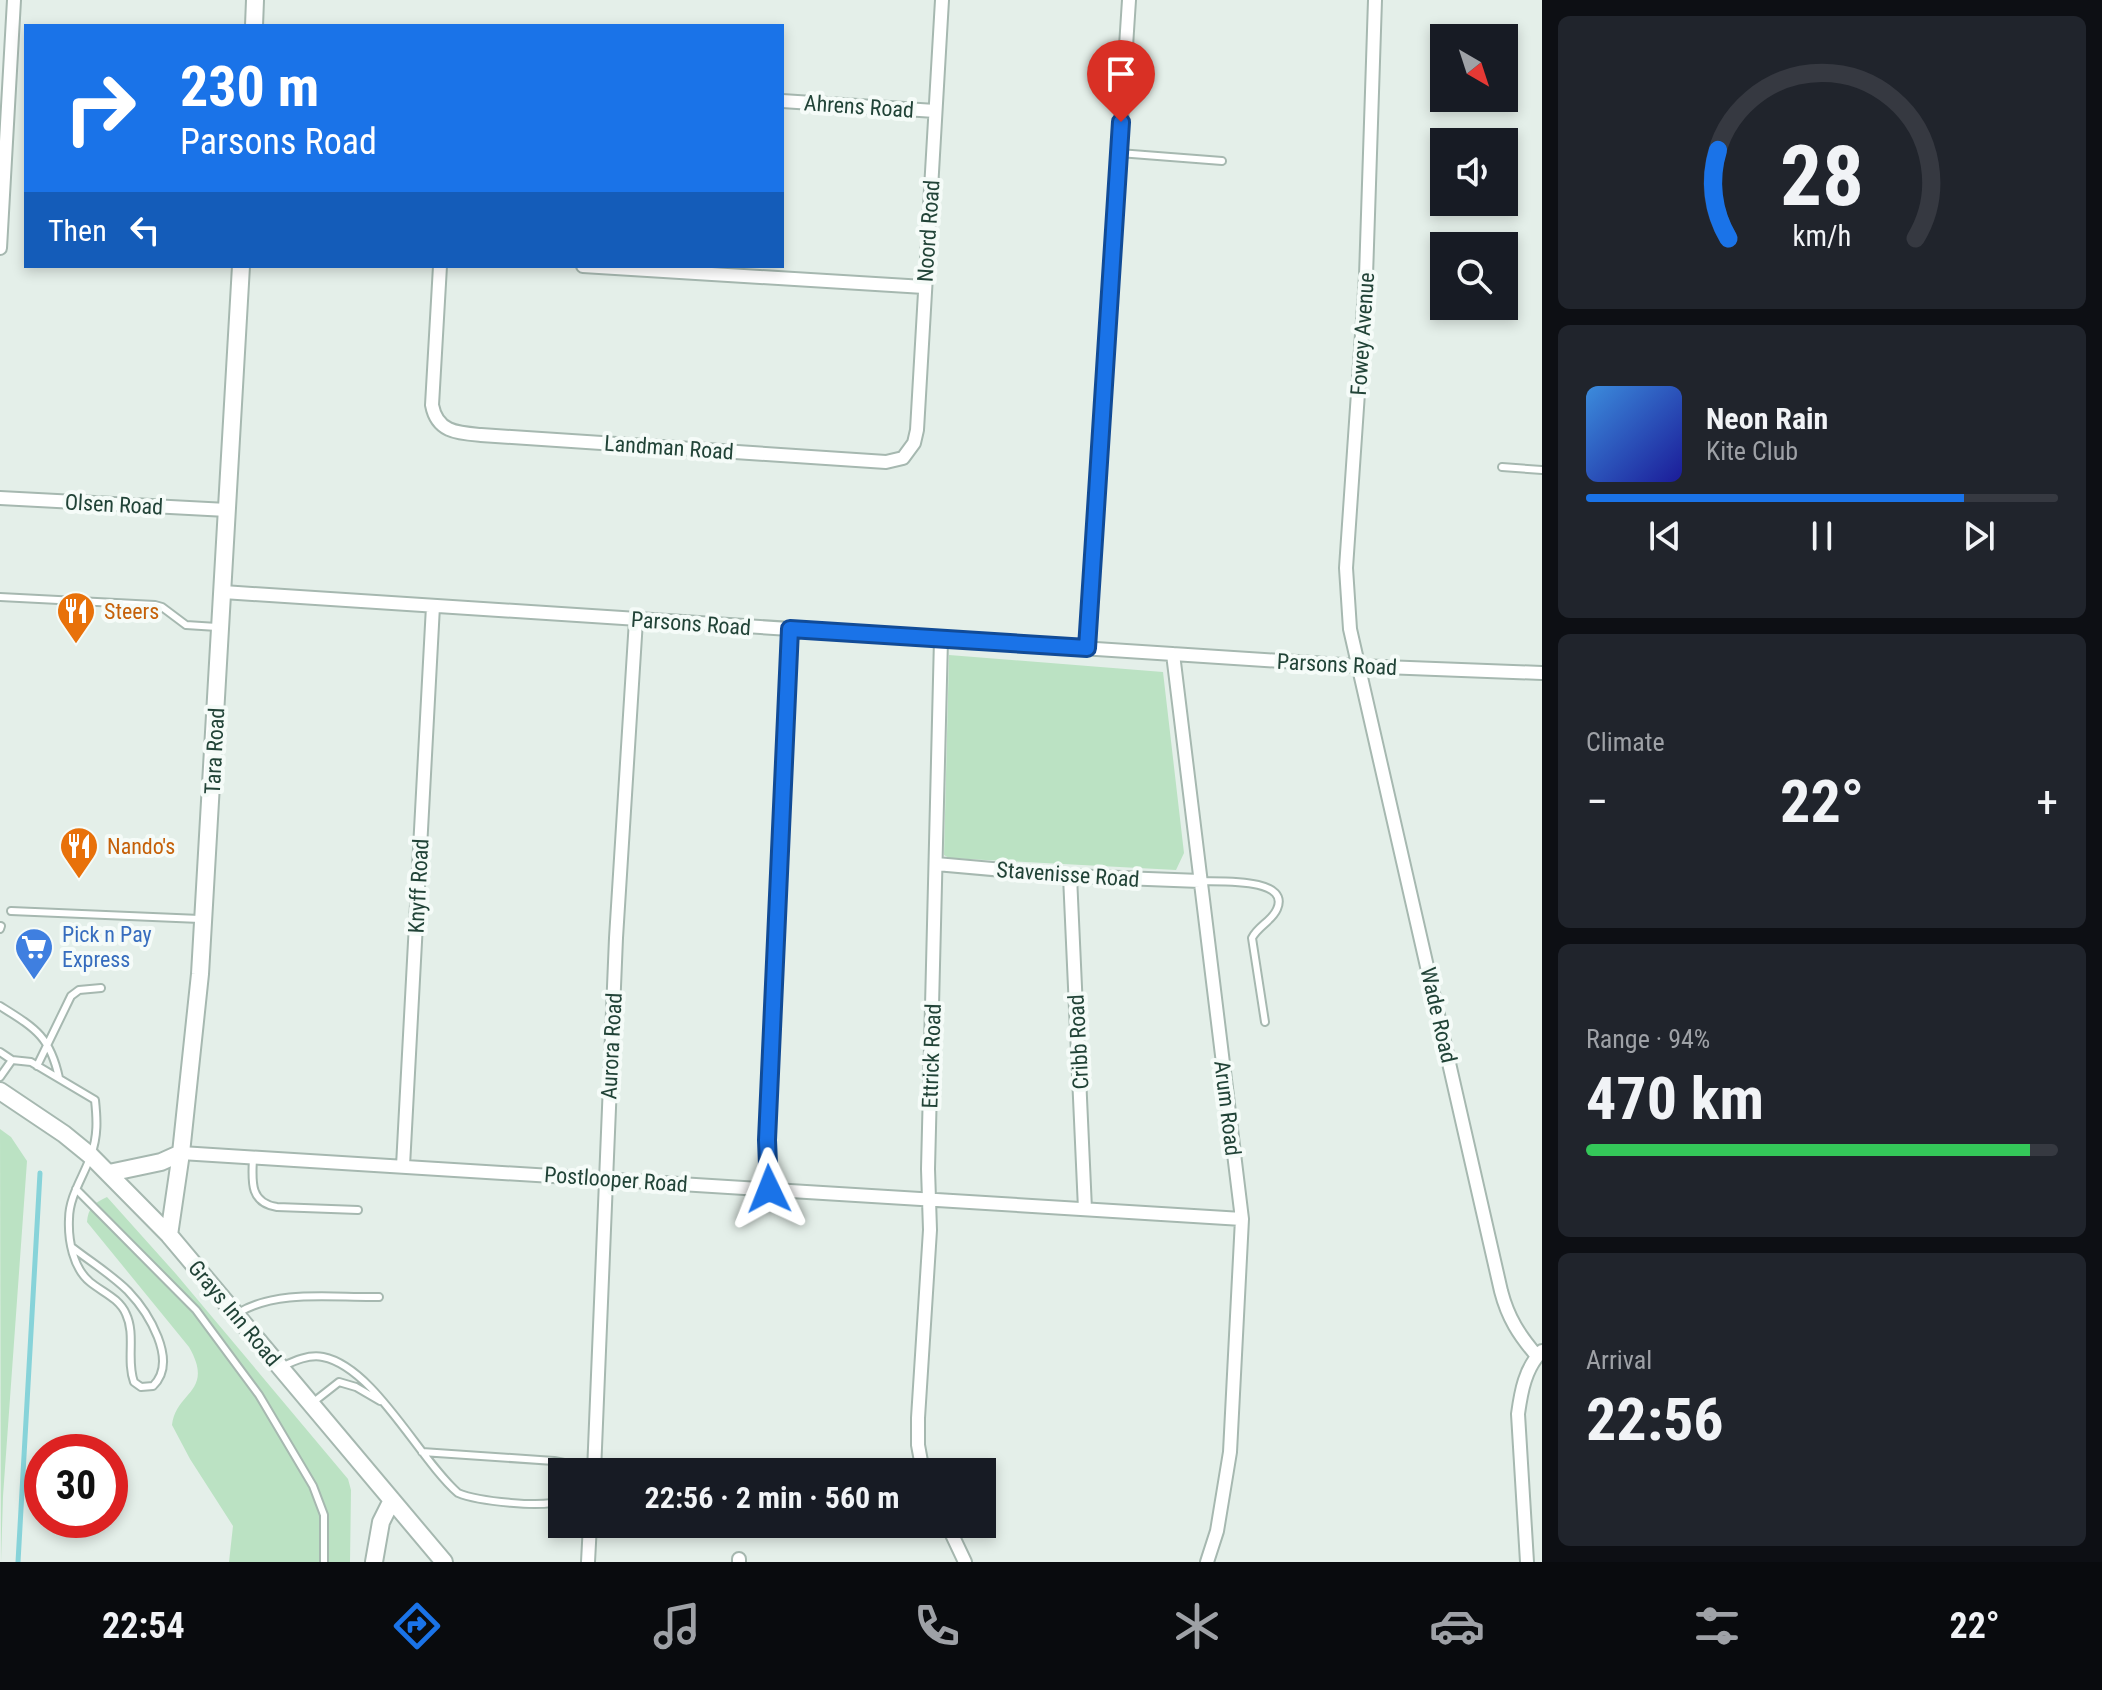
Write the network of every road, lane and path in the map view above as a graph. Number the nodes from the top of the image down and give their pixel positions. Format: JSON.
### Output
{"nodes":[{"id":1,"x":14,"y":0,"type":"edge"},
{"id":2,"x":255,"y":0,"type":"edge"},
{"id":3,"x":942,"y":0,"type":"edge"},
{"id":4,"x":1129,"y":0,"type":"edge"},
{"id":5,"x":1375,"y":0,"type":"edge"},
{"id":6,"x":254,"y":24,"type":"edge"},
{"id":7,"x":784,"y":101,"type":"edge"},
{"id":8,"x":935,"y":111,"type":"junction"},
{"id":9,"x":1119,"y":153,"type":"junction"},
{"id":10,"x":1222,"y":161,"type":"dead end"},
{"id":11,"x":0,"y":248,"type":"edge"},
{"id":12,"x":241,"y":268,"type":"edge"},
{"id":13,"x":440,"y":268,"type":"edge"},
{"id":14,"x":615,"y":268,"type":"edge"},
{"id":15,"x":924,"y":287,"type":"junction"},
{"id":16,"x":903,"y":458,"type":"joint"},
{"id":17,"x":1502,"y":467,"type":"dead end"},
{"id":18,"x":1542,"y":470,"type":"edge"},
{"id":19,"x":0,"y":498,"type":"edge"},
{"id":20,"x":227,"y":510,"type":"junction"},
{"id":21,"x":223,"y":592,"type":"junction"},
{"id":22,"x":0,"y":597,"type":"edge"},
{"id":23,"x":433,"y":606,"type":"junction"},
{"id":24,"x":636,"y":620,"type":"junction"},
{"id":25,"x":221,"y":628,"type":"junction"},
{"id":26,"x":790,"y":629,"type":"junction"},
{"id":27,"x":941,"y":639,"type":"junction"},
{"id":28,"x":1087,"y":648,"type":"junction"},
{"id":29,"x":1173,"y":654,"type":"junction"},
{"id":30,"x":1358,"y":666,"type":"junction"},
{"id":31,"x":1542,"y":673,"type":"edge"},
{"id":32,"x":936,"y":864,"type":"junction"},
{"id":33,"x":1070,"y":876,"type":"junction"},
{"id":34,"x":1200,"y":881,"type":"junction"},
{"id":35,"x":11,"y":911,"type":"dead end"},
{"id":36,"x":204,"y":919,"type":"junction"},
{"id":37,"x":101,"y":988,"type":"dead end"},
{"id":38,"x":0,"y":1006,"type":"edge"},
{"id":39,"x":1265,"y":1022,"type":"dead end"},
{"id":40,"x":49,"y":1043,"type":"junction"},
{"id":41,"x":0,"y":1052,"type":"edge"},
{"id":42,"x":12,"y":1060,"type":"junction"},
{"id":43,"x":37,"y":1066,"type":"junction"},
{"id":44,"x":0,"y":1077,"type":"edge"},
{"id":45,"x":59,"y":1078,"type":"junction"},
{"id":46,"x":0,"y":1091,"type":"edge"},
{"id":47,"x":181,"y":1153,"type":"junction"},
{"id":48,"x":91,"y":1156,"type":"junction"},
{"id":49,"x":253,"y":1158,"type":"junction"},
{"id":50,"x":403,"y":1166,"type":"junction"},
{"id":51,"x":109,"y":1173,"type":"junction"},
{"id":52,"x":605,"y":1178,"type":"junction"},
{"id":53,"x":76,"y":1189,"type":"junction"},
{"id":54,"x":769,"y":1189,"type":"junction"},
{"id":55,"x":928,"y":1198,"type":"junction"},
{"id":56,"x":1085,"y":1209,"type":"junction"},
{"id":57,"x":358,"y":1210,"type":"dead end"},
{"id":58,"x":1242,"y":1219,"type":"junction"},
{"id":59,"x":169,"y":1235,"type":"junction"},
{"id":60,"x":73,"y":1248,"type":"junction"},
{"id":61,"x":379,"y":1297,"type":"dead end"},
{"id":62,"x":236,"y":1314,"type":"junction"},
{"id":63,"x":1540,"y":1354,"type":"edge"},
{"id":64,"x":281,"y":1367,"type":"junction"},
{"id":65,"x":383,"y":1403,"type":"junction"},
{"id":66,"x":311,"y":1404,"type":"junction"},
{"id":67,"x":422,"y":1452,"type":"junction"},
{"id":68,"x":595,"y":1458,"type":"edge"},
{"id":69,"x":920,"y":1458,"type":"edge"},
{"id":70,"x":548,"y":1461,"type":"edge"},
{"id":71,"x":392,"y":1500,"type":"junction"},
{"id":72,"x":548,"y":1504,"type":"edge"},
{"id":73,"x":589,"y":1538,"type":"edge"},
{"id":74,"x":954,"y":1538,"type":"edge"},
{"id":75,"x":324,"y":1562,"type":"edge"},
{"id":76,"x":374,"y":1562,"type":"edge"},
{"id":77,"x":444,"y":1562,"type":"edge"},
{"id":78,"x":588,"y":1562,"type":"edge"},
{"id":79,"x":965,"y":1562,"type":"edge"},
{"id":80,"x":1207,"y":1562,"type":"edge"},
{"id":81,"x":1527,"y":1562,"type":"edge"}],
"edges":[{"from":1,"to":11,"type":"street"},
{"from":2,"to":6,"type":"street"},
{"from":3,"to":8,"type":"street","name":"Noord Road"},
{"from":4,"to":9,"type":"street"},
{"from":5,"to":30,"type":"street","name":"Fowey Avenue"},
{"from":7,"to":8,"type":"street","name":"Ahrens Road"},
{"from":8,"to":15,"type":"street","name":"Noord Road"},
{"from":9,"to":10,"type":"lane"},
{"from":9,"to":28,"type":"street"},
{"from":12,"to":20,"type":"street","name":"Tara Road"},
{"from":13,"to":16,"type":"street","name":"Landman Road"},
{"from":14,"to":15,"type":"street"},
{"from":15,"to":16,"type":"street","name":"Noord Road"},
{"from":17,"to":18,"type":"lane"},
{"from":19,"to":20,"type":"street","name":"Olsen Road"},
{"from":20,"to":21,"type":"street","name":"Tara Road"},
{"from":21,"to":23,"type":"street","name":"Parsons Road"},
{"from":21,"to":25,"type":"street","name":"Tara Road"},
{"from":22,"to":25,"type":"lane"},
{"from":23,"to":24,"type":"street","name":"Parsons Road"},
{"from":23,"to":50,"type":"street","name":"Knyff Road"},
{"from":24,"to":26,"type":"street","name":"Parsons Road"},
{"from":24,"to":52,"type":"street","name":"Aurora Road"},
{"from":25,"to":36,"type":"street","name":"Tara Road"},
{"from":26,"to":27,"type":"street","name":"Parsons Road"},
{"from":26,"to":54,"type":"street"},
{"from":27,"to":28,"type":"street","name":"Parsons Road"},
{"from":27,"to":32,"type":"street","name":"Ettrick Road"},
{"from":28,"to":29,"type":"street","name":"Parsons Road"},
{"from":29,"to":30,"type":"street","name":"Parsons Road"},
{"from":29,"to":34,"type":"street","name":"Arum Road"},
{"from":30,"to":31,"type":"street","name":"Parsons Road"},
{"from":30,"to":63,"type":"street","name":"Wade Road"},
{"from":32,"to":33,"type":"street","name":"Stavenisse Road"},
{"from":32,"to":55,"type":"street","name":"Ettrick Road"},
{"from":33,"to":34,"type":"street","name":"Stavenisse Road"},
{"from":33,"to":56,"type":"street","name":"Cribb Road"},
{"from":34,"to":39,"type":"lane"},
{"from":34,"to":58,"type":"street","name":"Arum Road"},
{"from":35,"to":36,"type":"lane"},
{"from":36,"to":47,"type":"street","name":"Tara Road"},
{"from":37,"to":40,"type":"lane"},
{"from":38,"to":40,"type":"lane"},
{"from":40,"to":43,"type":"lane"},
{"from":40,"to":45,"type":"lane"},
{"from":41,"to":42,"type":"lane"},
{"from":42,"to":43,"type":"lane"},
{"from":42,"to":44,"type":"lane"},
{"from":43,"to":45,"type":"lane"},
{"from":45,"to":48,"type":"lane"},
{"from":46,"to":48,"type":"street","name":"Grays Inn Road"},
{"from":47,"to":49,"type":"street","name":"Postlooper Road"},
{"from":47,"to":51,"type":"street"},
{"from":47,"to":59,"type":"street","name":"Tara Road"},
{"from":48,"to":51,"type":"street","name":"Grays Inn Road"},
{"from":48,"to":53,"type":"lane"},
{"from":49,"to":50,"type":"street","name":"Postlooper Road"},
{"from":49,"to":57,"type":"lane"},
{"from":50,"to":52,"type":"street","name":"Postlooper Road"},
{"from":51,"to":59,"type":"street","name":"Grays Inn Road"},
{"from":52,"to":54,"type":"street","name":"Postlooper Road"},
{"from":52,"to":68,"type":"street","name":"Aurora Road"},
{"from":53,"to":60,"type":"lane"},
{"from":53,"to":75,"type":"lane"},
{"from":54,"to":55,"type":"street","name":"Postlooper Road"},
{"from":55,"to":56,"type":"street","name":"Postlooper Road"},
{"from":55,"to":69,"type":"street","name":"Ettrick Road"},
{"from":56,"to":58,"type":"street","name":"Postlooper Road"},
{"from":58,"to":80,"type":"street","name":"Arum Road"},
{"from":59,"to":62,"type":"street","name":"Grays Inn Road"},
{"from":60,"to":60,"type":"lane"},
{"from":61,"to":62,"type":"lane"},
{"from":62,"to":64,"type":"street","name":"Grays Inn Road"},
{"from":63,"to":81,"type":"street"},
{"from":64,"to":65,"type":"lane"},
{"from":64,"to":66,"type":"street","name":"Grays Inn Road"},
{"from":65,"to":66,"type":"lane"},
{"from":65,"to":67,"type":"lane"},
{"from":66,"to":71,"type":"street","name":"Grays Inn Road"},
{"from":67,"to":70,"type":"lane"},
{"from":67,"to":72,"type":"lane"},
{"from":71,"to":76,"type":"street"},
{"from":71,"to":77,"type":"street","name":"Grays Inn Road"},
{"from":73,"to":78,"type":"street"},
{"from":74,"to":79,"type":"street"}]}
